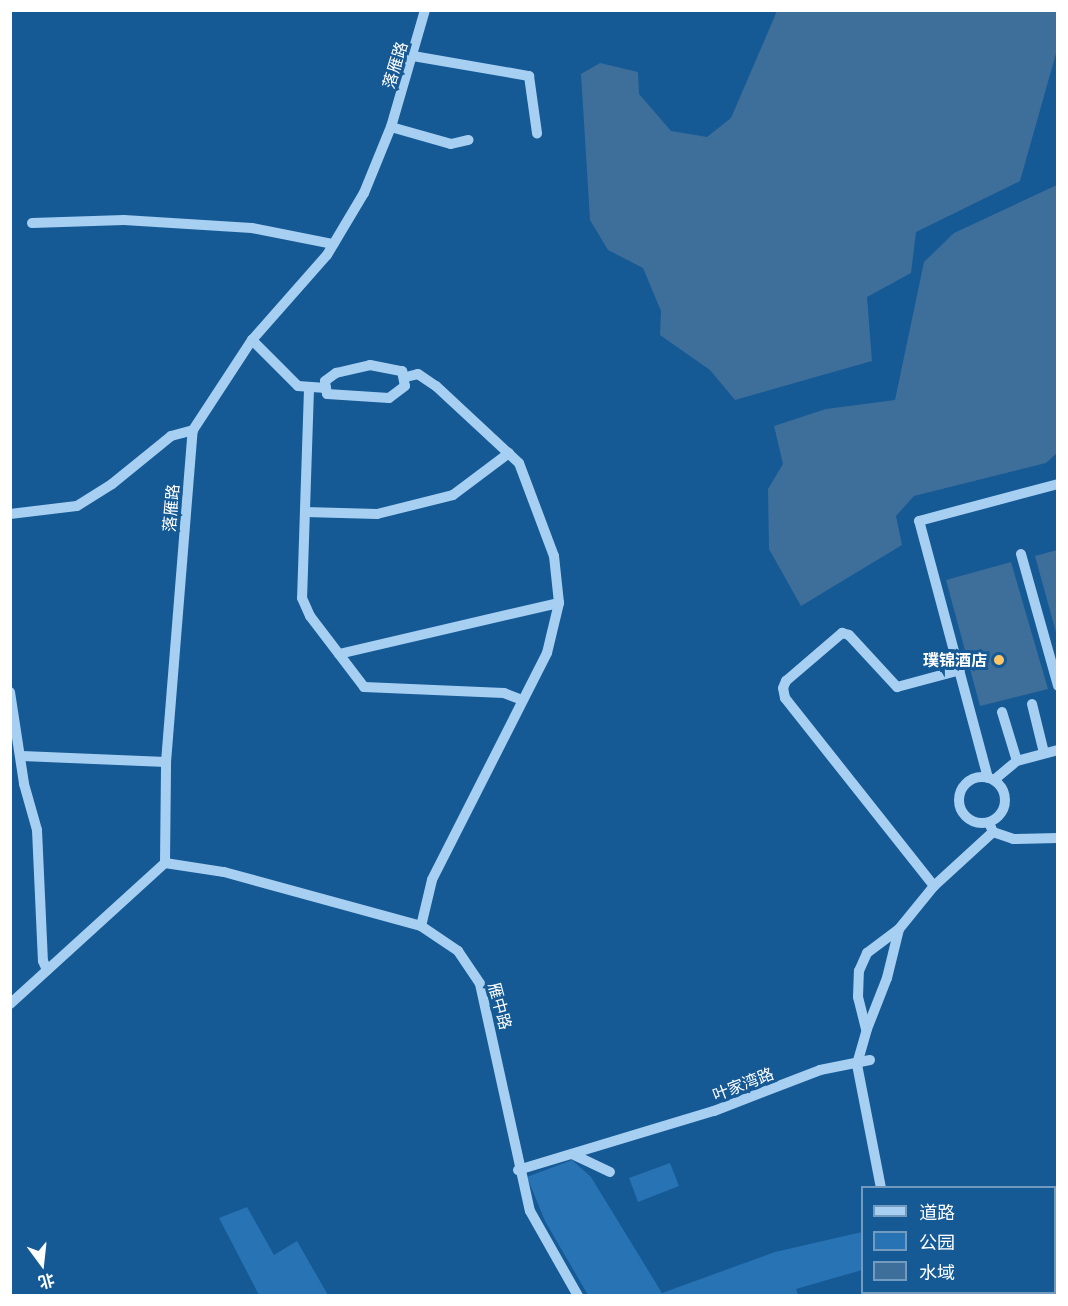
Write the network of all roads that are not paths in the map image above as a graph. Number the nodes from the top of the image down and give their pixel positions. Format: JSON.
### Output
{"nodes":[{"id":1,"x":425,"y":10,"type":"edge"},
{"id":2,"x":413,"y":56,"type":"junction"},
{"id":3,"x":391,"y":128,"type":"junction"},
{"id":4,"x":537,"y":133,"type":"dead end"},
{"id":5,"x":469,"y":140,"type":"dead end"},
{"id":6,"x":32,"y":223,"type":"dead end"},
{"id":7,"x":333,"y":244,"type":"junction"},
{"id":8,"x":252,"y":340,"type":"junction"},
{"id":9,"x":406,"y":377,"type":"junction"},
{"id":10,"x":326,"y":388,"type":"junction"},
{"id":11,"x":309,"y":389,"type":"junction"},
{"id":12,"x":193,"y":430,"type":"junction"},
{"id":13,"x":509,"y":453,"type":"junction"},
{"id":14,"x":1058,"y":484,"type":"edge"},
{"id":15,"x":305,"y":512,"type":"junction"},
{"id":16,"x":10,"y":514,"type":"edge"},
{"id":17,"x":1021,"y":554,"type":"dead end"},
{"id":18,"x":559,"y":603,"type":"junction"},
{"id":19,"x":339,"y":654,"type":"junction"},
{"id":20,"x":960,"y":670,"type":"junction"},
{"id":21,"x":1058,"y":686,"type":"edge"},
{"id":22,"x":10,"y":692,"type":"edge"},
{"id":23,"x":522,"y":700,"type":"junction"},
{"id":24,"x":1032,"y":704,"type":"dead end"},
{"id":25,"x":1002,"y":712,"type":"dead end"},
{"id":26,"x":1058,"y":750,"type":"edge"},
{"id":27,"x":1044,"y":753,"type":"junction"},
{"id":28,"x":22,"y":756,"type":"junction"},
{"id":29,"x":1017,"y":761,"type":"junction"},
{"id":30,"x":166,"y":762,"type":"junction"},
{"id":31,"x":991,"y":779,"type":"junction"},
{"id":32,"x":991,"y":827,"type":"junction"},
{"id":33,"x":1058,"y":838,"type":"edge"},
{"id":34,"x":165,"y":863,"type":"junction"},
{"id":35,"x":934,"y":886,"type":"junction"},
{"id":36,"x":421,"y":926,"type":"junction"},
{"id":37,"x":899,"y":929,"type":"junction"},
{"id":38,"x":47,"y":970,"type":"junction"},
{"id":39,"x":10,"y":1005,"type":"edge"},
{"id":40,"x":867,"y":1029,"type":"junction"},
{"id":41,"x":870,"y":1060,"type":"dead end"},
{"id":42,"x":857,"y":1064,"type":"junction"},
{"id":43,"x":572,"y":1154,"type":"junction"},
{"id":44,"x":519,"y":1170,"type":"junction"},
{"id":45,"x":610,"y":1172,"type":"dead end"},
{"id":46,"x":881,"y":1186,"type":"edge"},
{"id":47,"x":578,"y":1296,"type":"edge"}],
"edges":[{"from":1,"to":2,"type":"street","name":"落雁路"},
{"from":2,"to":3,"type":"street","name":"落雁路"},
{"from":2,"to":4,"type":"street"},
{"from":3,"to":5,"type":"street"},
{"from":3,"to":7,"type":"street","name":"落雁路"},
{"from":6,"to":7,"type":"street"},
{"from":7,"to":8,"type":"street","name":"落雁路"},
{"from":8,"to":11,"type":"street"},
{"from":8,"to":12,"type":"street","name":"落雁路"},
{"from":9,"to":10,"type":"street"},
{"from":9,"to":10,"type":"street"},
{"from":9,"to":13,"type":"street"},
{"from":10,"to":11,"type":"street"},
{"from":11,"to":15,"type":"street"},
{"from":12,"to":16,"type":"street"},
{"from":12,"to":30,"type":"street","name":"落雁路"},
{"from":13,"to":15,"type":"street"},
{"from":13,"to":18,"type":"street"},
{"from":14,"to":20,"type":"street"},
{"from":15,"to":19,"type":"street"},
{"from":17,"to":21,"type":"street"},
{"from":18,"to":19,"type":"street"},
{"from":18,"to":23,"type":"street"},
{"from":19,"to":23,"type":"street"},
{"from":20,"to":31,"type":"street"},
{"from":20,"to":35,"type":"street"},
{"from":22,"to":28,"type":"street"},
{"from":23,"to":36,"type":"street"},
{"from":24,"to":27,"type":"street"},
{"from":25,"to":29,"type":"street"},
{"from":26,"to":27,"type":"street"},
{"from":27,"to":29,"type":"street"},
{"from":28,"to":30,"type":"street"},
{"from":28,"to":38,"type":"street"},
{"from":29,"to":31,"type":"street"},
{"from":30,"to":34,"type":"street","name":"落雁路"},
{"from":31,"to":32,"type":"street"},
{"from":31,"to":32,"type":"street"},
{"from":32,"to":33,"type":"street"},
{"from":32,"to":35,"type":"street"},
{"from":34,"to":36,"type":"street","name":"雁中路"},
{"from":34,"to":38,"type":"street"},
{"from":35,"to":37,"type":"street"},
{"from":36,"to":44,"type":"street","name":"雁中路"},
{"from":37,"to":40,"type":"street"},
{"from":37,"to":40,"type":"street"},
{"from":38,"to":39,"type":"street"},
{"from":40,"to":42,"type":"street"},
{"from":41,"to":42,"type":"street","name":"叶家湾路"},
{"from":42,"to":43,"type":"street","name":"叶家湾路"},
{"from":42,"to":46,"type":"street"},
{"from":43,"to":44,"type":"street","name":"叶家湾路"},
{"from":43,"to":45,"type":"street"},
{"from":44,"to":47,"type":"street","name":"雁中路"}]}
